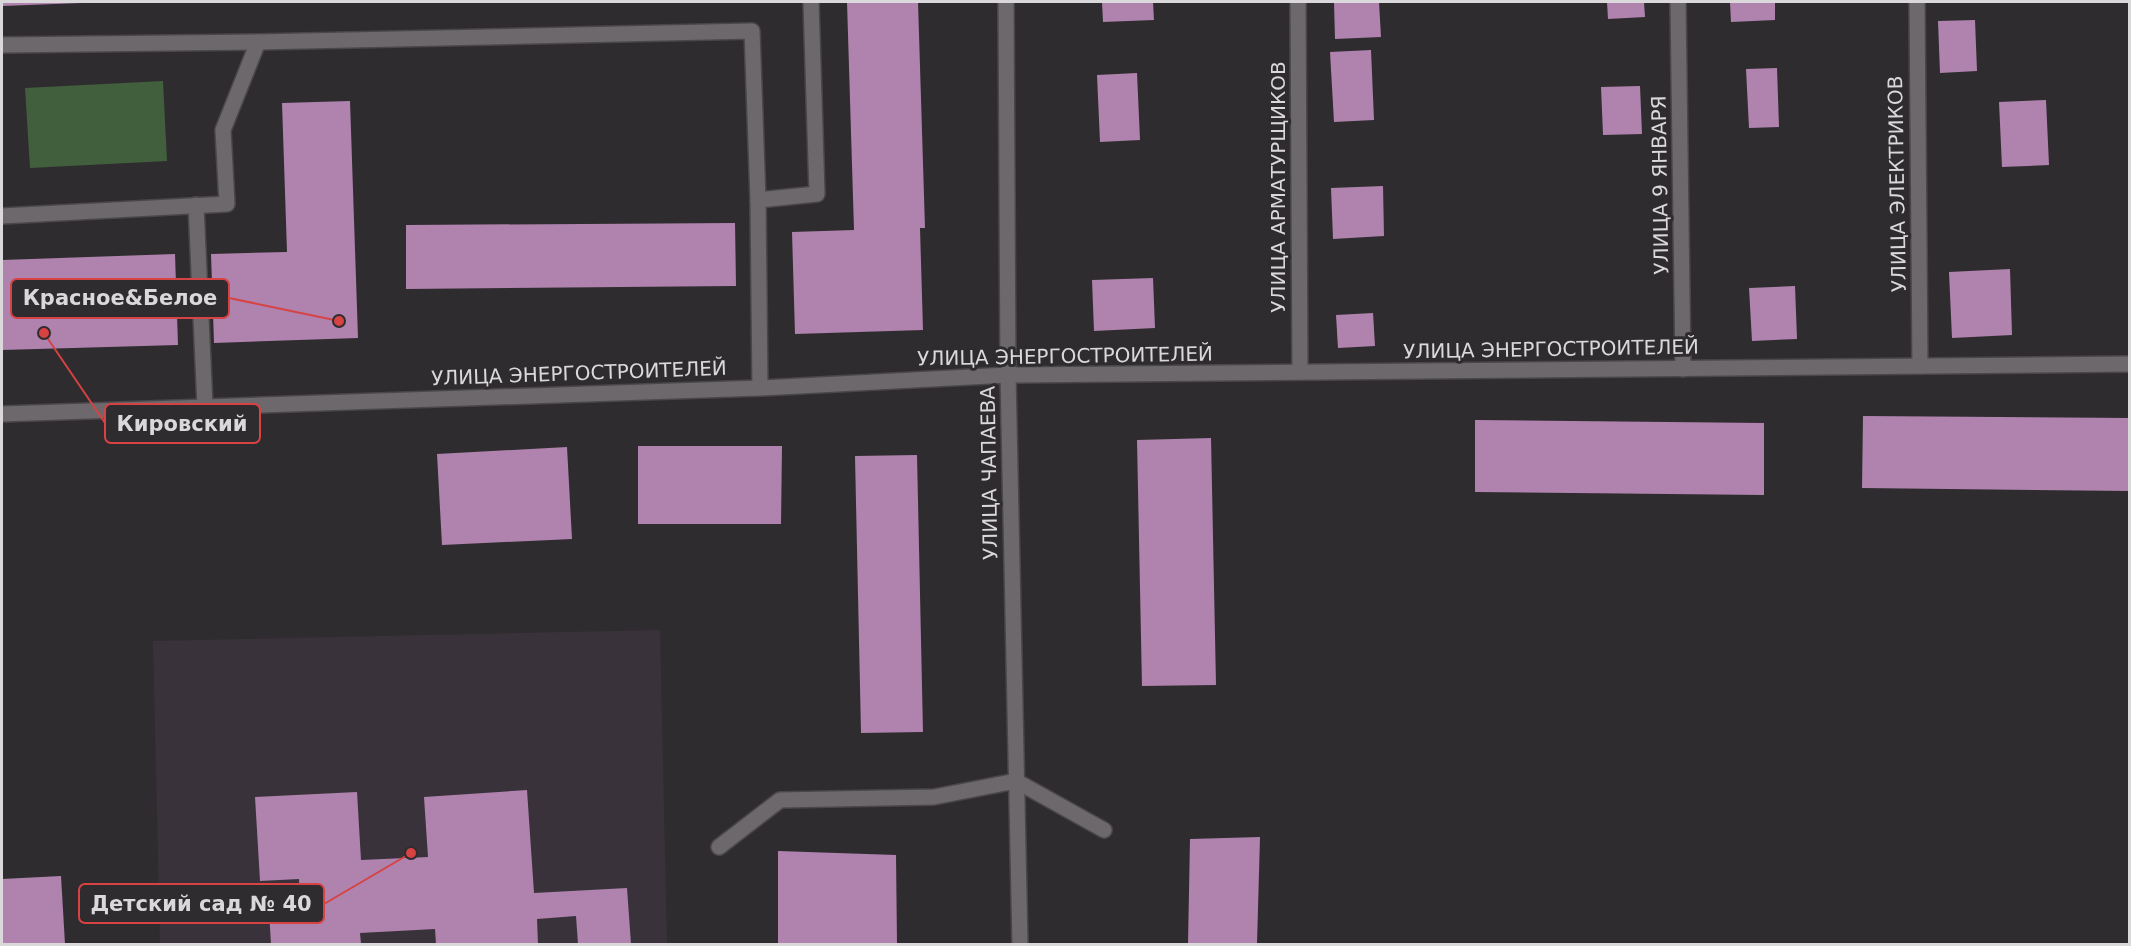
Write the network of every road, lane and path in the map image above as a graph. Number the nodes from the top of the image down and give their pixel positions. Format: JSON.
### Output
{"nodes":[{"id":1,"x":811,"y":2,"type":"edge"},
{"id":2,"x":1006,"y":2,"type":"edge"},
{"id":3,"x":1298,"y":2,"type":"edge"},
{"id":4,"x":1678,"y":2,"type":"edge"},
{"id":5,"x":1917,"y":2,"type":"edge"},
{"id":6,"x":258,"y":42,"type":"junction"},
{"id":7,"x":2,"y":45,"type":"edge"},
{"id":8,"x":758,"y":200,"type":"junction"},
{"id":9,"x":196,"y":205,"type":"junction"},
{"id":10,"x":2,"y":216,"type":"edge"},
{"id":11,"x":2130,"y":364,"type":"edge"},
{"id":12,"x":1920,"y":366,"type":"junction"},
{"id":13,"x":1683,"y":369,"type":"junction"},
{"id":14,"x":1300,"y":372,"type":"junction"},
{"id":15,"x":1008,"y":375,"type":"junction"},
{"id":16,"x":760,"y":388,"type":"junction"},
{"id":17,"x":205,"y":407,"type":"junction"},
{"id":18,"x":2,"y":414,"type":"edge"},
{"id":19,"x":1016,"y":781,"type":"junction"},
{"id":20,"x":1104,"y":830,"type":"dead end"},
{"id":21,"x":719,"y":847,"type":"dead end"},
{"id":22,"x":1020,"y":945,"type":"edge"}],
"edges":[{"from":1,"to":8,"type":"street"},
{"from":2,"to":15,"type":"street","name":"УЛИЦА ЧАПАЕВА"},
{"from":3,"to":14,"type":"street","name":"УЛИЦА АРМАТУРЩИКОВ"},
{"from":4,"to":13,"type":"street","name":"УЛИЦА 9 ЯНВАРЯ"},
{"from":5,"to":12,"type":"street","name":"УЛИЦА ЭЛЕКТРИКОВ"},
{"from":6,"to":7,"type":"street"},
{"from":6,"to":8,"type":"street"},
{"from":6,"to":9,"type":"street"},
{"from":8,"to":16,"type":"street"},
{"from":9,"to":10,"type":"street"},
{"from":9,"to":17,"type":"street"},
{"from":11,"to":12,"type":"street","name":"УЛИЦА ЭНЕРГОСТРОИТЕЛЕЙ"},
{"from":12,"to":13,"type":"street","name":"УЛИЦА ЭНЕРГОСТРОИТЕЛЕЙ"},
{"from":13,"to":14,"type":"street","name":"УЛИЦА ЭНЕРГОСТРОИТЕЛЕЙ"},
{"from":14,"to":15,"type":"street","name":"УЛИЦА ЭНЕРГОСТРОИТЕЛЕЙ"},
{"from":15,"to":16,"type":"street","name":"УЛИЦА ЭНЕРГОСТРОИТЕЛЕЙ"},
{"from":15,"to":19,"type":"street","name":"УЛИЦА ЧАПАЕВА"},
{"from":16,"to":17,"type":"street","name":"УЛИЦА ЭНЕРГОСТРОИТЕЛЕЙ"},
{"from":17,"to":18,"type":"street","name":"УЛИЦА ЭНЕРГОСТРОИТЕЛЕЙ"},
{"from":19,"to":20,"type":"street"},
{"from":19,"to":21,"type":"street"},
{"from":19,"to":22,"type":"street","name":"УЛИЦА ЧАПАЕВА"}]}
